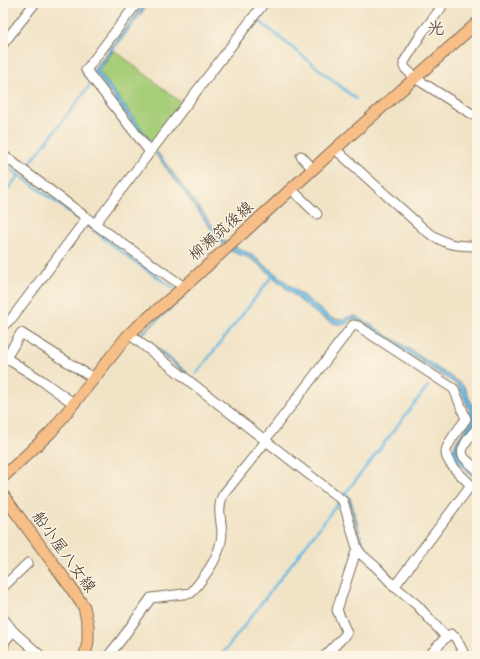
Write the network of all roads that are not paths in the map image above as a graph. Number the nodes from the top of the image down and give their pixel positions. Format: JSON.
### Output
{"nodes":[{"id":1,"x":35,"y":3,"type":"edge"},
{"id":2,"x":137,"y":3,"type":"edge"},
{"id":3,"x":264,"y":3,"type":"edge"},
{"id":4,"x":436,"y":3,"type":"edge"},
{"id":5,"x":477,"y":23,"type":"edge"},
{"id":6,"x":3,"y":44,"type":"edge"},
{"id":7,"x":415,"y":78,"type":"junction"},
{"id":8,"x":477,"y":117,"type":"edge"},
{"id":9,"x":335,"y":149,"type":"junction"},
{"id":10,"x":150,"y":152,"type":"junction"},
{"id":11,"x":3,"y":155,"type":"edge"},
{"id":12,"x":301,"y":156,"type":"dead end"},
{"id":13,"x":313,"y":169,"type":"junction"},
{"id":14,"x":291,"y":189,"type":"junction"},
{"id":15,"x":317,"y":214,"type":"dead end"},
{"id":16,"x":87,"y":218,"type":"junction"},
{"id":17,"x":95,"y":224,"type":"junction"},
{"id":18,"x":477,"y":246,"type":"edge"},
{"id":19,"x":184,"y":287,"type":"junction"},
{"id":20,"x":3,"y":326,"type":"edge"},
{"id":21,"x":129,"y":334,"type":"junction"},
{"id":22,"x":93,"y":378,"type":"junction"},
{"id":23,"x":73,"y":403,"type":"junction"},
{"id":24,"x":477,"y":428,"type":"edge"},
{"id":25,"x":265,"y":440,"type":"junction"},
{"id":26,"x":477,"y":470,"type":"edge"},
{"id":27,"x":3,"y":477,"type":"edge"},
{"id":28,"x":3,"y":496,"type":"edge"},
{"id":29,"x":357,"y":548,"type":"junction"},
{"id":30,"x":28,"y":563,"type":"dead end"},
{"id":31,"x":3,"y":587,"type":"edge"},
{"id":32,"x":394,"y":587,"type":"junction"},
{"id":33,"x":3,"y":618,"type":"edge"},
{"id":34,"x":13,"y":631,"type":"junction"},
{"id":35,"x":446,"y":637,"type":"junction"},
{"id":36,"x":3,"y":649,"type":"edge"},
{"id":37,"x":41,"y":656,"type":"edge"},
{"id":38,"x":86,"y":656,"type":"edge"},
{"id":39,"x":108,"y":656,"type":"edge"},
{"id":40,"x":325,"y":656,"type":"edge"},
{"id":41,"x":429,"y":656,"type":"edge"},
{"id":42,"x":465,"y":656,"type":"edge"}],
"edges":[{"from":1,"to":6,"type":"street"},
{"from":2,"to":10,"type":"street"},
{"from":3,"to":10,"type":"street"},
{"from":4,"to":7,"type":"street"},
{"from":5,"to":7,"type":"main road","name":"柳瀬筑後線"},
{"from":7,"to":8,"type":"street"},
{"from":7,"to":9,"type":"main road","name":"柳瀬筑後線"},
{"from":9,"to":13,"type":"main road","name":"柳瀬筑後線"},
{"from":9,"to":18,"type":"street"},
{"from":10,"to":17,"type":"street"},
{"from":11,"to":16,"type":"street"},
{"from":12,"to":13,"type":"street"},
{"from":13,"to":14,"type":"main road","name":"柳瀬筑後線"},
{"from":14,"to":15,"type":"street"},
{"from":14,"to":19,"type":"main road","name":"柳瀬筑後線"},
{"from":16,"to":17,"type":"street"},
{"from":16,"to":20,"type":"street"},
{"from":17,"to":19,"type":"street"},
{"from":19,"to":21,"type":"main road","name":"柳瀬筑後線"},
{"from":21,"to":22,"type":"main road","name":"柳瀬筑後線"},
{"from":21,"to":25,"type":"street"},
{"from":22,"to":23,"type":"main road","name":"柳瀬筑後線"},
{"from":22,"to":23,"type":"street"},
{"from":23,"to":27,"type":"main road","name":"柳瀬筑後線"},
{"from":24,"to":26,"type":"street"},
{"from":25,"to":29,"type":"street"},
{"from":25,"to":32,"type":"street"},
{"from":25,"to":39,"type":"street"},
{"from":28,"to":38,"type":"main road","name":"船小屋八女線"},
{"from":29,"to":32,"type":"street"},
{"from":29,"to":40,"type":"street"},
{"from":30,"to":31,"type":"street"},
{"from":32,"to":35,"type":"street"},
{"from":33,"to":34,"type":"street"},
{"from":34,"to":36,"type":"street"},
{"from":34,"to":37,"type":"street"},
{"from":35,"to":41,"type":"street"},
{"from":35,"to":42,"type":"street"}]}
